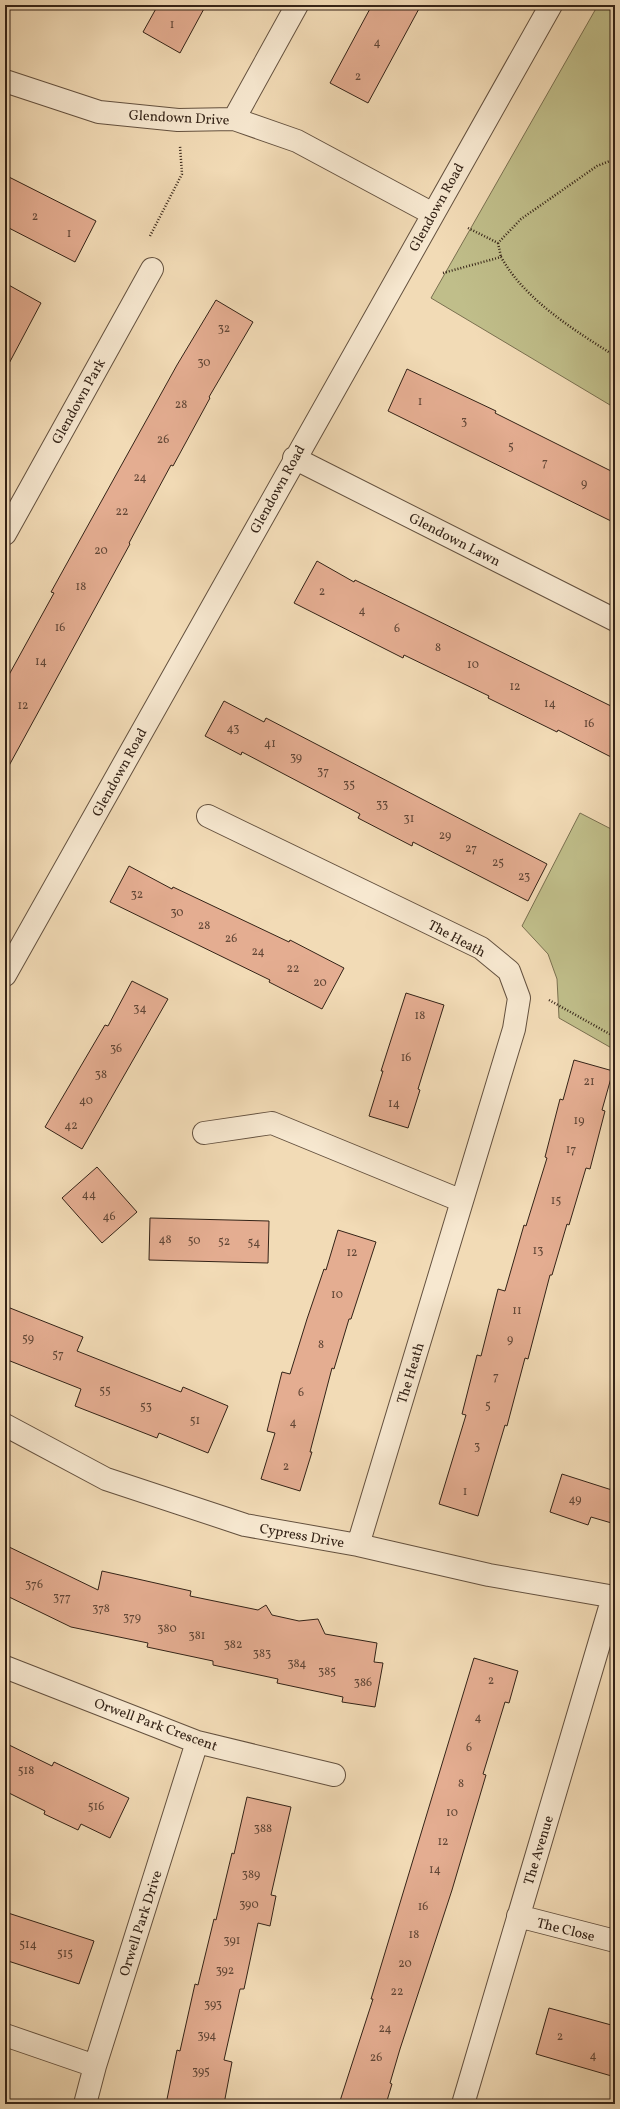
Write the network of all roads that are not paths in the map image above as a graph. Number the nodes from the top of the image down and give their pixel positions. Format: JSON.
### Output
{"nodes":[{"id":1,"x":297,"y":5,"type":"edge"},
{"id":2,"x":551,"y":5,"type":"edge"},
{"id":3,"x":5,"y":81,"type":"edge"},
{"id":4,"x":234,"y":119,"type":"junction"},
{"id":5,"x":433,"y":214,"type":"junction"},
{"id":6,"x":152,"y":269,"type":"dead end"},
{"id":7,"x":294,"y":458,"type":"junction"},
{"id":8,"x":5,"y":534,"type":"edge"},
{"id":9,"x":615,"y":620,"type":"edge"},
{"id":10,"x":208,"y":816,"type":"dead end"},
{"id":11,"x":5,"y":974,"type":"edge"},
{"id":12,"x":204,"y":1134,"type":"dead end"},
{"id":13,"x":462,"y":1201,"type":"junction"},
{"id":14,"x":5,"y":1425,"type":"edge"},
{"id":15,"x":358,"y":1545,"type":"junction"},
{"id":16,"x":614,"y":1597,"type":"edge"},
{"id":17,"x":5,"y":1667,"type":"edge"},
{"id":18,"x":198,"y":1742,"type":"junction"},
{"id":19,"x":334,"y":1775,"type":"dead end"},
{"id":20,"x":518,"y":1916,"type":"junction"},
{"id":21,"x":615,"y":1941,"type":"edge"},
{"id":22,"x":5,"y":2035,"type":"edge"},
{"id":23,"x":95,"y":2066,"type":"junction"},
{"id":24,"x":85,"y":2104,"type":"edge"},
{"id":25,"x":463,"y":2104,"type":"edge"}],
"edges":[{"from":1,"to":4,"type":"street"},
{"from":2,"to":5,"type":"street","name":"Glendown Road"},
{"from":3,"to":4,"type":"street","name":"Glendown Drive"},
{"from":4,"to":5,"type":"street","name":"Glendown Drive"},
{"from":5,"to":7,"type":"street","name":"Glendown Road"},
{"from":6,"to":8,"type":"street","name":"Glendown Park"},
{"from":7,"to":9,"type":"street","name":"Glendown Lawn"},
{"from":7,"to":11,"type":"street","name":"Glendown Road"},
{"from":10,"to":13,"type":"street","name":"The Heath"},
{"from":12,"to":13,"type":"street"},
{"from":13,"to":15,"type":"street","name":"The Heath"},
{"from":14,"to":15,"type":"street","name":"Cypress Drive"},
{"from":15,"to":16,"type":"street","name":"Cypress Drive"},
{"from":16,"to":20,"type":"street","name":"The Avenue"},
{"from":17,"to":18,"type":"street","name":"Orwell Park Crescent"},
{"from":18,"to":19,"type":"street","name":"Orwell Park Crescent"},
{"from":18,"to":23,"type":"street","name":"Orwell Park Drive"},
{"from":20,"to":21,"type":"street","name":"The Close"},
{"from":20,"to":25,"type":"street","name":"The Avenue"},
{"from":22,"to":23,"type":"street"},
{"from":23,"to":24,"type":"street","name":"Orwell Park Drive"}]}
